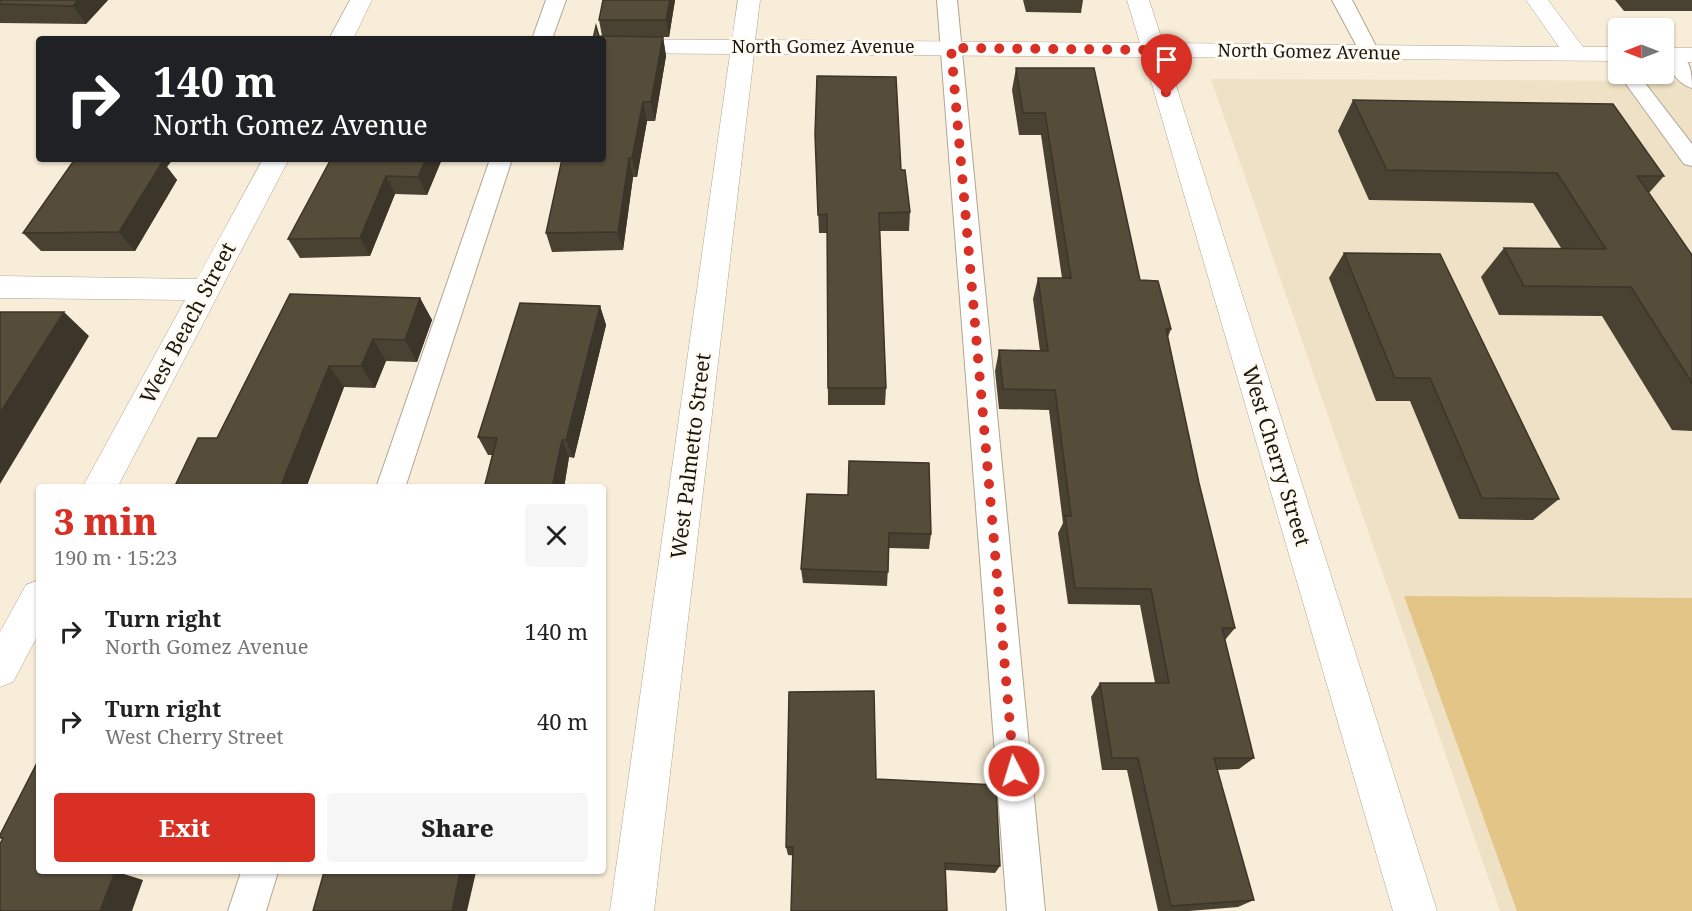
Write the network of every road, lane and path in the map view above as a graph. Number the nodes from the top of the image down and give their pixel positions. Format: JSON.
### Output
{"nodes":[{"id":1,"x":361,"y":0,"type":"edge"},
{"id":2,"x":556,"y":0,"type":"edge"},
{"id":3,"x":749,"y":0,"type":"edge"},
{"id":4,"x":947,"y":0,"type":"edge"},
{"id":5,"x":1138,"y":0,"type":"edge"},
{"id":6,"x":1342,"y":0,"type":"edge"},
{"id":7,"x":1537,"y":0,"type":"edge"},
{"id":8,"x":343,"y":36,"type":"edge"},
{"id":9,"x":543,"y":36,"type":"edge"},
{"id":10,"x":606,"y":46,"type":"edge"},
{"id":11,"x":743,"y":47,"type":"junction"},
{"id":12,"x":951,"y":48,"type":"junction"},
{"id":13,"x":1153,"y":50,"type":"junction"},
{"id":14,"x":1369,"y":52,"type":"junction"},
{"id":15,"x":1576,"y":54,"type":"junction"},
{"id":16,"x":1675,"y":55,"type":"edge"},
{"id":17,"x":1608,"y":56,"type":"edge"},
{"id":18,"x":1692,"y":82,"type":"edge"},
{"id":19,"x":1636,"y":84,"type":"edge"},
{"id":20,"x":1692,"y":159,"type":"edge"},
{"id":21,"x":274,"y":162,"type":"edge"},
{"id":22,"x":500,"y":162,"type":"edge"},
{"id":23,"x":0,"y":287,"type":"edge"},
{"id":24,"x":206,"y":290,"type":"junction"},
{"id":25,"x":101,"y":484,"type":"edge"},
{"id":26,"x":391,"y":484,"type":"edge"},
{"id":27,"x":36,"y":603,"type":"edge"},
{"id":28,"x":0,"y":669,"type":"edge"},
{"id":29,"x":259,"y":874,"type":"edge"},
{"id":30,"x":247,"y":911,"type":"edge"},
{"id":31,"x":632,"y":911,"type":"edge"},
{"id":32,"x":1026,"y":911,"type":"edge"},
{"id":33,"x":1415,"y":911,"type":"edge"}],
"edges":[{"from":1,"to":8,"type":"street"},
{"from":2,"to":9,"type":"lane"},
{"from":3,"to":11,"type":"street","name":"West Palmetto Street"},
{"from":4,"to":12,"type":"lane"},
{"from":5,"to":13,"type":"street","name":"West Cherry Street"},
{"from":6,"to":14,"type":"lane"},
{"from":7,"to":15,"type":"street"},
{"from":10,"to":11,"type":"street","name":"North Gomez Avenue"},
{"from":11,"to":12,"type":"street","name":"North Gomez Avenue"},
{"from":11,"to":31,"type":"street","name":"West Palmetto Street"},
{"from":12,"to":13,"type":"street","name":"North Gomez Avenue"},
{"from":12,"to":32,"type":"lane"},
{"from":13,"to":14,"type":"street","name":"North Gomez Avenue"},
{"from":13,"to":33,"type":"street","name":"West Cherry Street"},
{"from":14,"to":15,"type":"street","name":"North Gomez Avenue"},
{"from":15,"to":17,"type":"street","name":"North Gomez Avenue"},
{"from":16,"to":18,"type":"lane"},
{"from":19,"to":20,"type":"lane"},
{"from":21,"to":24,"type":"street","name":"West Beach Street"},
{"from":22,"to":26,"type":"lane"},
{"from":23,"to":24,"type":"street"},
{"from":24,"to":25,"type":"street","name":"West Beach Street"},
{"from":27,"to":28,"type":"street"},
{"from":29,"to":30,"type":"lane"}]}
